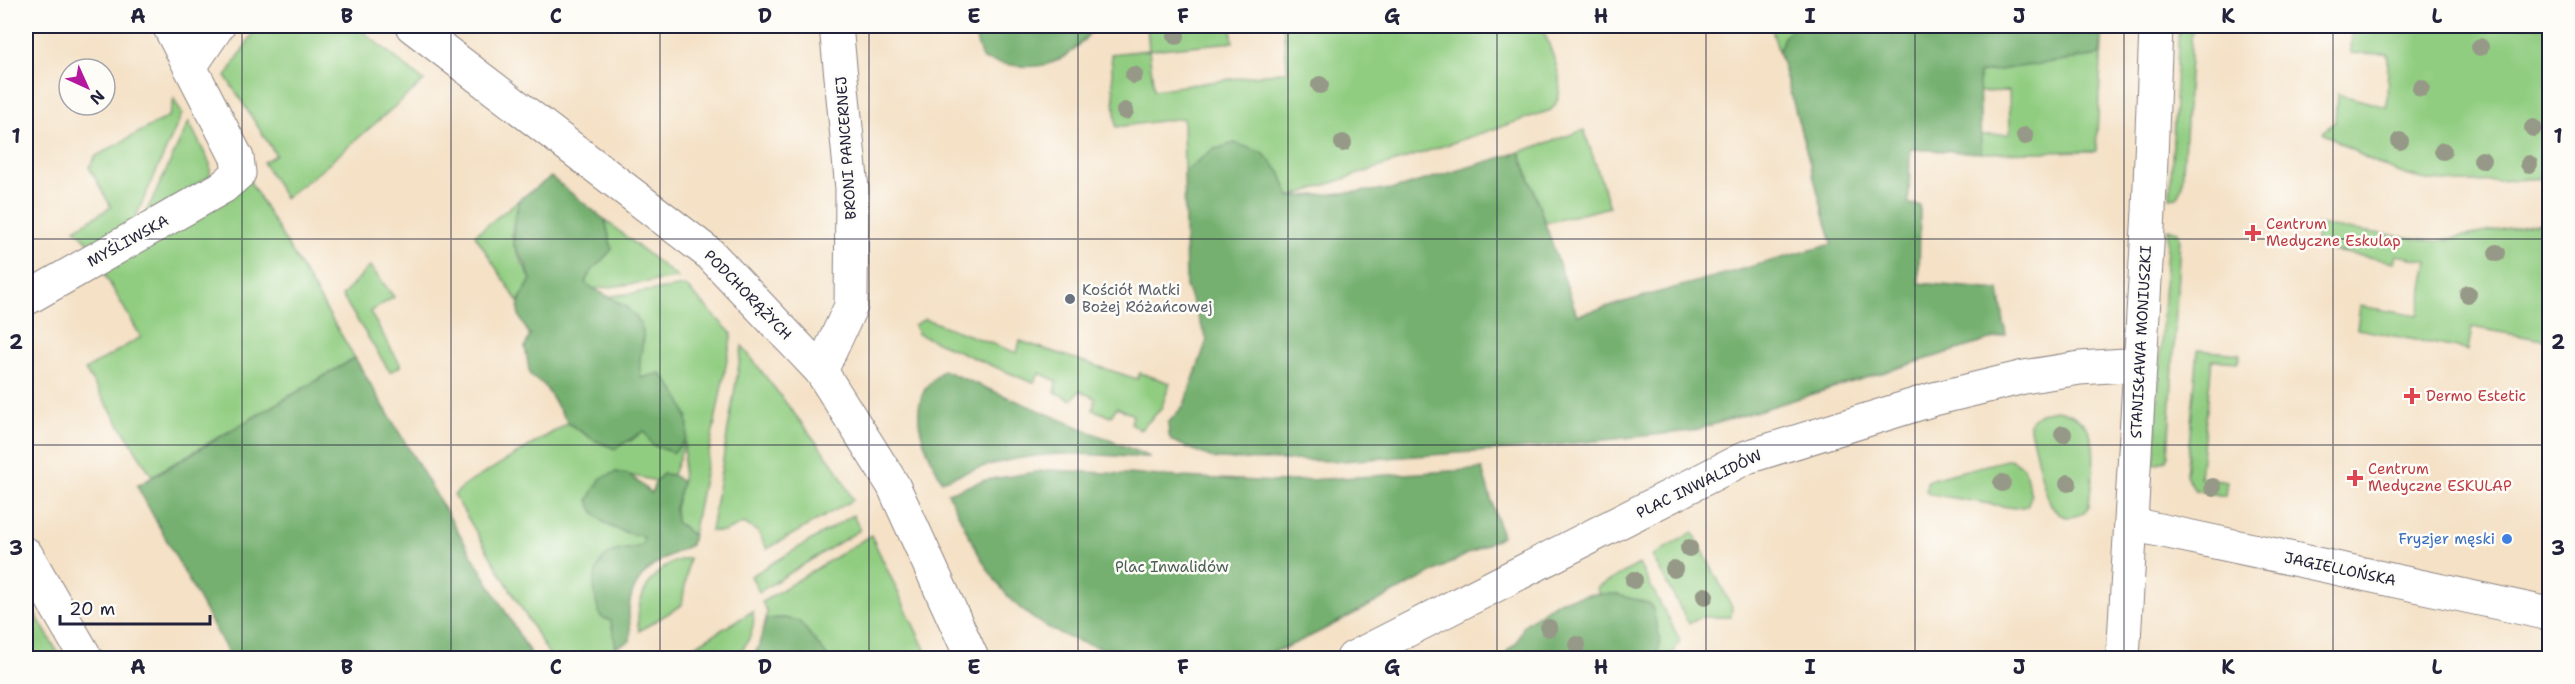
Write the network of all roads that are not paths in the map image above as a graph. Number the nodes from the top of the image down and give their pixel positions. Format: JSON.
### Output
{"nodes":[{"id":1,"x":169,"y":26,"type":"edge"},
{"id":2,"x":218,"y":26,"type":"edge"},
{"id":3,"x":412,"y":26,"type":"edge"},
{"id":4,"x":836,"y":26,"type":"edge"},
{"id":5,"x":2156,"y":26,"type":"edge"},
{"id":6,"x":190,"y":67,"type":"junction"},
{"id":7,"x":26,"y":299,"type":"edge"},
{"id":8,"x":2140,"y":364,"type":"junction"},
{"id":9,"x":821,"y":371,"type":"junction"},
{"id":10,"x":2131,"y":524,"type":"junction"},
{"id":11,"x":26,"y":554,"type":"edge"},
{"id":12,"x":2550,"y":614,"type":"edge"},
{"id":13,"x":86,"y":658,"type":"edge"},
{"id":14,"x":972,"y":658,"type":"edge"},
{"id":15,"x":1353,"y":658,"type":"edge"},
{"id":16,"x":2123,"y":658,"type":"edge"}],
"edges":[{"from":1,"to":6,"type":"street","name":"MYŚLIWSKA"},
{"from":2,"to":6,"type":"street"},
{"from":3,"to":9,"type":"street","name":"PODCHORĄŻYCH"},
{"from":4,"to":9,"type":"street","name":"BRONI PANCERNEJ"},
{"from":5,"to":8,"type":"street","name":"STANISŁAWA MONIUSZKI"},
{"from":6,"to":7,"type":"street","name":"MYŚLIWSKA"},
{"from":8,"to":10,"type":"street","name":"STANISŁAWA MONIUSZKI"},
{"from":8,"to":15,"type":"street","name":"PLAC INWALIDÓW"},
{"from":9,"to":14,"type":"street","name":"PODCHORĄŻYCH"},
{"from":10,"to":12,"type":"street","name":"JAGIELLOŃSKA"},
{"from":10,"to":16,"type":"street","name":"STANISŁAWA MONIUSZKI"},
{"from":11,"to":13,"type":"street"}]}
